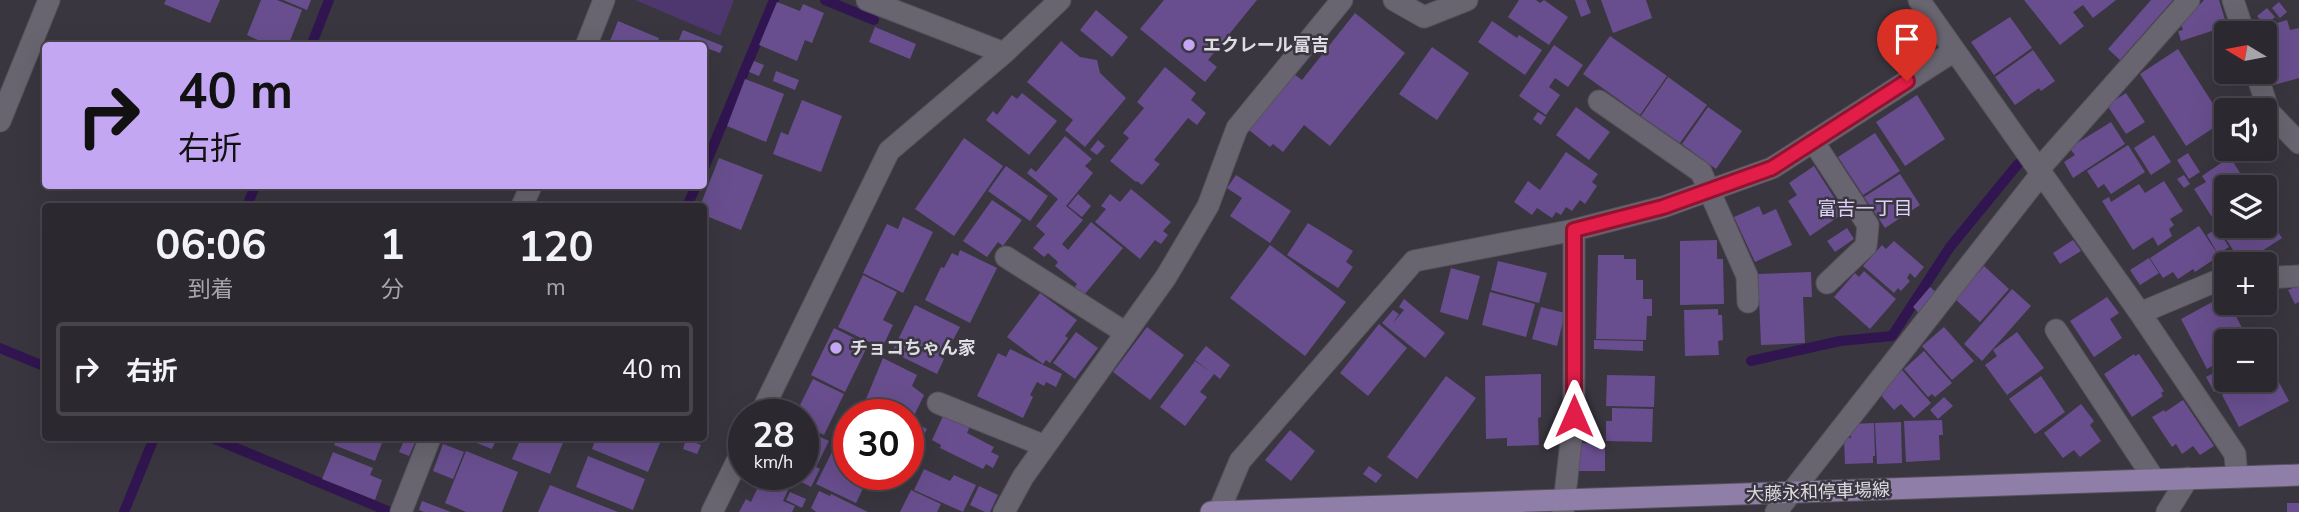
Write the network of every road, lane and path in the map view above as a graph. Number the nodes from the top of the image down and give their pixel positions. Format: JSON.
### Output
{"nodes":[{"id":1,"x":49,"y":0,"type":"edge"},
{"id":2,"x":604,"y":0,"type":"edge"},
{"id":3,"x":867,"y":0,"type":"edge"},
{"id":4,"x":1060,"y":0,"type":"edge"},
{"id":5,"x":1342,"y":0,"type":"edge"},
{"id":6,"x":1394,"y":0,"type":"edge"},
{"id":7,"x":1467,"y":0,"type":"edge"},
{"id":8,"x":1919,"y":0,"type":"edge"},
{"id":9,"x":2189,"y":0,"type":"edge"},
{"id":10,"x":2233,"y":0,"type":"edge"},
{"id":11,"x":900,"y":6,"type":"edge"},
{"id":12,"x":2240,"y":21,"type":"edge"},
{"id":13,"x":588,"y":42,"type":"edge"},
{"id":14,"x":1954,"y":51,"type":"junction"},
{"id":15,"x":1004,"y":53,"type":"junction"},
{"id":16,"x":2260,"y":84,"type":"edge"},
{"id":17,"x":1599,"y":101,"type":"dead end"},
{"id":18,"x":0,"y":121,"type":"edge"},
{"id":19,"x":1814,"y":141,"type":"junction"},
{"id":20,"x":2299,"y":143,"type":"edge"},
{"id":21,"x":2040,"y":172,"type":"junction"},
{"id":22,"x":1708,"y":191,"type":"junction"},
{"id":23,"x":1574,"y":230,"type":"junction"},
{"id":24,"x":1006,"y":257,"type":"dead end"},
{"id":25,"x":2299,"y":276,"type":"edge"},
{"id":26,"x":2277,"y":277,"type":"edge"},
{"id":27,"x":2214,"y":282,"type":"edge"},
{"id":28,"x":1827,"y":283,"type":"dead end"},
{"id":29,"x":1748,"y":302,"type":"dead end"},
{"id":30,"x":2140,"y":313,"type":"junction"},
{"id":31,"x":2056,"y":330,"type":"dead end"},
{"id":32,"x":1126,"y":333,"type":"junction"},
{"id":33,"x":768,"y":399,"type":"edge"},
{"id":34,"x":938,"y":402,"type":"dead end"},
{"id":35,"x":429,"y":441,"type":"edge"},
{"id":36,"x":1045,"y":446,"type":"junction"},
{"id":37,"x":2299,"y":475,"type":"edge"},
{"id":38,"x":2237,"y":477,"type":"junction"},
{"id":39,"x":2189,"y":478,"type":"junction"},
{"id":40,"x":2154,"y":479,"type":"junction"},
{"id":41,"x":728,"y":480,"type":"edge"},
{"id":42,"x":1790,"y":493,"type":"junction"},
{"id":43,"x":1564,"y":506,"type":"edge"},
{"id":44,"x":1307,"y":510,"type":"edge"},
{"id":45,"x":1215,"y":511,"type":"edge"},
{"id":46,"x":401,"y":512,"type":"edge"},
{"id":47,"x":712,"y":512,"type":"edge"},
{"id":48,"x":1004,"y":512,"type":"edge"},
{"id":49,"x":1776,"y":512,"type":"edge"},
{"id":50,"x":2167,"y":512,"type":"edge"}],
"edges":[{"from":1,"to":18,"type":"street"},
{"from":2,"to":13,"type":"street"},
{"from":3,"to":11,"type":"street"},
{"from":4,"to":15,"type":"street"},
{"from":5,"to":32,"type":"street"},
{"from":6,"to":7,"type":"street"},
{"from":8,"to":14,"type":"street"},
{"from":9,"to":21,"type":"street"},
{"from":10,"to":12,"type":"street"},
{"from":11,"to":15,"type":"street"},
{"from":14,"to":19,"type":"street"},
{"from":14,"to":21,"type":"street"},
{"from":15,"to":33,"type":"street"},
{"from":16,"to":20,"type":"street"},
{"from":17,"to":22,"type":"street"},
{"from":19,"to":22,"type":"street"},
{"from":19,"to":28,"type":"street"},
{"from":21,"to":30,"type":"street"},
{"from":21,"to":42,"type":"street"},
{"from":22,"to":23,"type":"street"},
{"from":22,"to":29,"type":"street"},
{"from":23,"to":43,"type":"street"},
{"from":23,"to":45,"type":"street"},
{"from":24,"to":32,"type":"street"},
{"from":25,"to":26,"type":"street"},
{"from":27,"to":30,"type":"street"},
{"from":30,"to":38,"type":"street"},
{"from":31,"to":40,"type":"street"},
{"from":32,"to":36,"type":"street"},
{"from":34,"to":36,"type":"street"},
{"from":35,"to":46,"type":"street"},
{"from":36,"to":48,"type":"street"},
{"from":37,"to":38,"type":"main road","name":"大藤永和停車場線"},
{"from":38,"to":39,"type":"main road","name":"大藤永和停車場線"},
{"from":39,"to":40,"type":"main road","name":"大藤永和停車場線"},
{"from":39,"to":50,"type":"street"},
{"from":40,"to":42,"type":"main road","name":"大藤永和停車場線"},
{"from":41,"to":47,"type":"street"},
{"from":42,"to":43,"type":"main road","name":"大藤永和停車場線"},
{"from":42,"to":49,"type":"street"},
{"from":43,"to":44,"type":"main road","name":"大藤永和停車場線"},
{"from":44,"to":45,"type":"main road","name":"大藤永和停車場線"}]}
